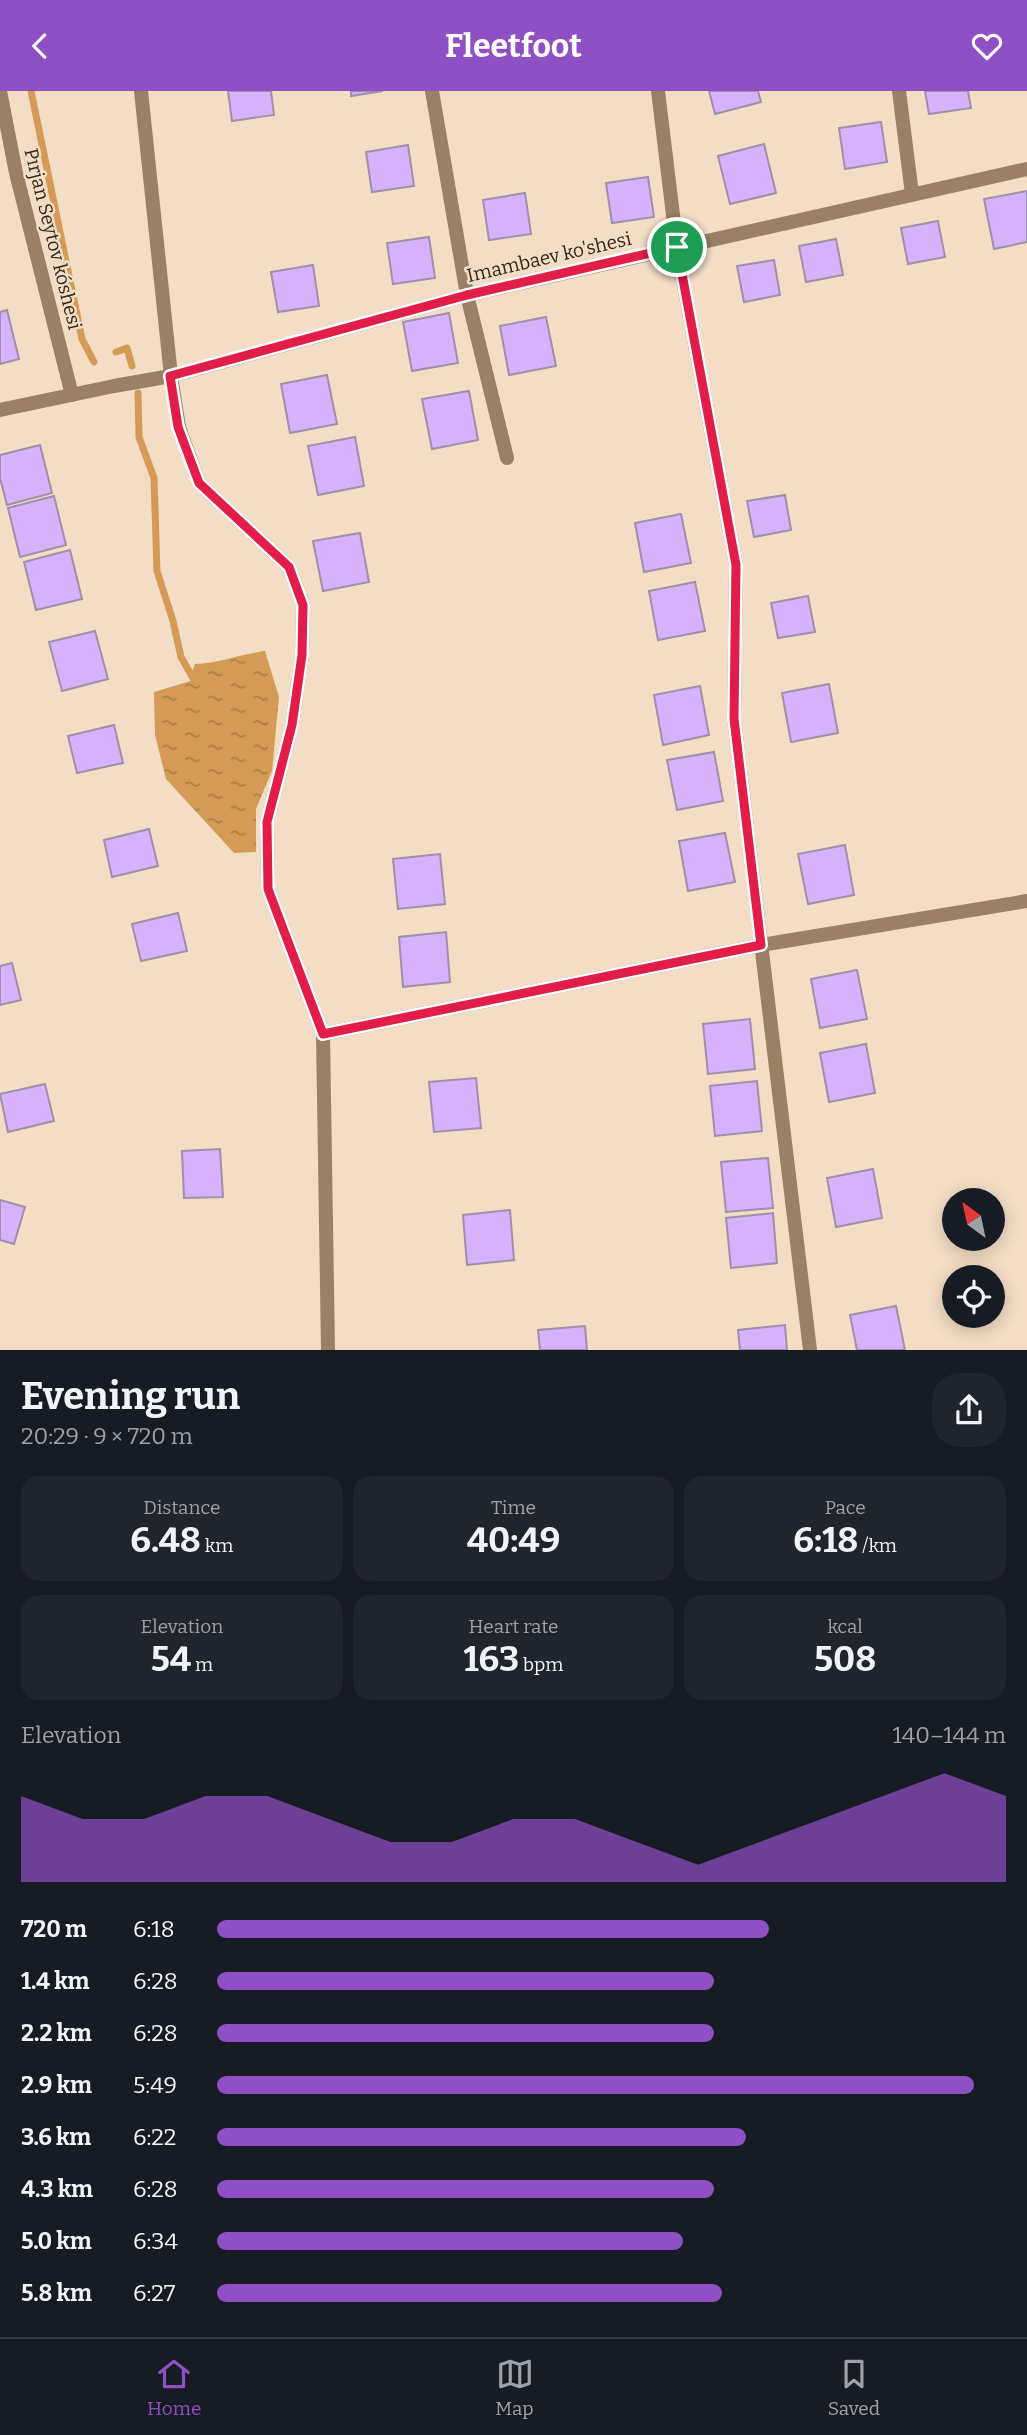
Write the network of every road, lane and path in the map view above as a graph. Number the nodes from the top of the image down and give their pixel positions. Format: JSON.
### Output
{"nodes":[{"id":1,"x":1,"y":91,"type":"edge"},
{"id":2,"x":141,"y":91,"type":"edge"},
{"id":3,"x":432,"y":91,"type":"edge"},
{"id":4,"x":658,"y":91,"type":"edge"},
{"id":5,"x":899,"y":91,"type":"edge"},
{"id":6,"x":1027,"y":169,"type":"edge"},
{"id":7,"x":912,"y":194,"type":"junction"},
{"id":8,"x":677,"y":247,"type":"junction"},
{"id":9,"x":467,"y":295,"type":"junction"},
{"id":10,"x":170,"y":376,"type":"junction"},
{"id":11,"x":72,"y":395,"type":"junction"},
{"id":12,"x":0,"y":410,"type":"edge"},
{"id":13,"x":507,"y":458,"type":"dead end"},
{"id":14,"x":1027,"y":901,"type":"edge"},
{"id":15,"x":761,"y":945,"type":"junction"},
{"id":16,"x":323,"y":1034,"type":"junction"},
{"id":17,"x":328,"y":1350,"type":"edge"},
{"id":18,"x":810,"y":1350,"type":"edge"}],
"edges":[{"from":1,"to":11,"type":"street","name":"Pırjan Seytov kóshesi"},
{"from":2,"to":10,"type":"street"},
{"from":3,"to":9,"type":"street"},
{"from":4,"to":8,"type":"street"},
{"from":5,"to":7,"type":"street"},
{"from":6,"to":7,"type":"street","name":"Imambaev ko'shesi"},
{"from":7,"to":8,"type":"street","name":"Imambaev ko'shesi"},
{"from":8,"to":9,"type":"street","name":"Imambaev ko'shesi"},
{"from":8,"to":15,"type":"street"},
{"from":9,"to":10,"type":"street","name":"Imambaev ko'shesi"},
{"from":9,"to":13,"type":"street"},
{"from":10,"to":11,"type":"street","name":"Imambaev ko'shesi"},
{"from":10,"to":16,"type":"street"},
{"from":11,"to":12,"type":"street","name":"Imambaev ko'shesi"},
{"from":14,"to":15,"type":"street"},
{"from":15,"to":16,"type":"street"},
{"from":15,"to":18,"type":"street"},
{"from":16,"to":17,"type":"street"}]}
